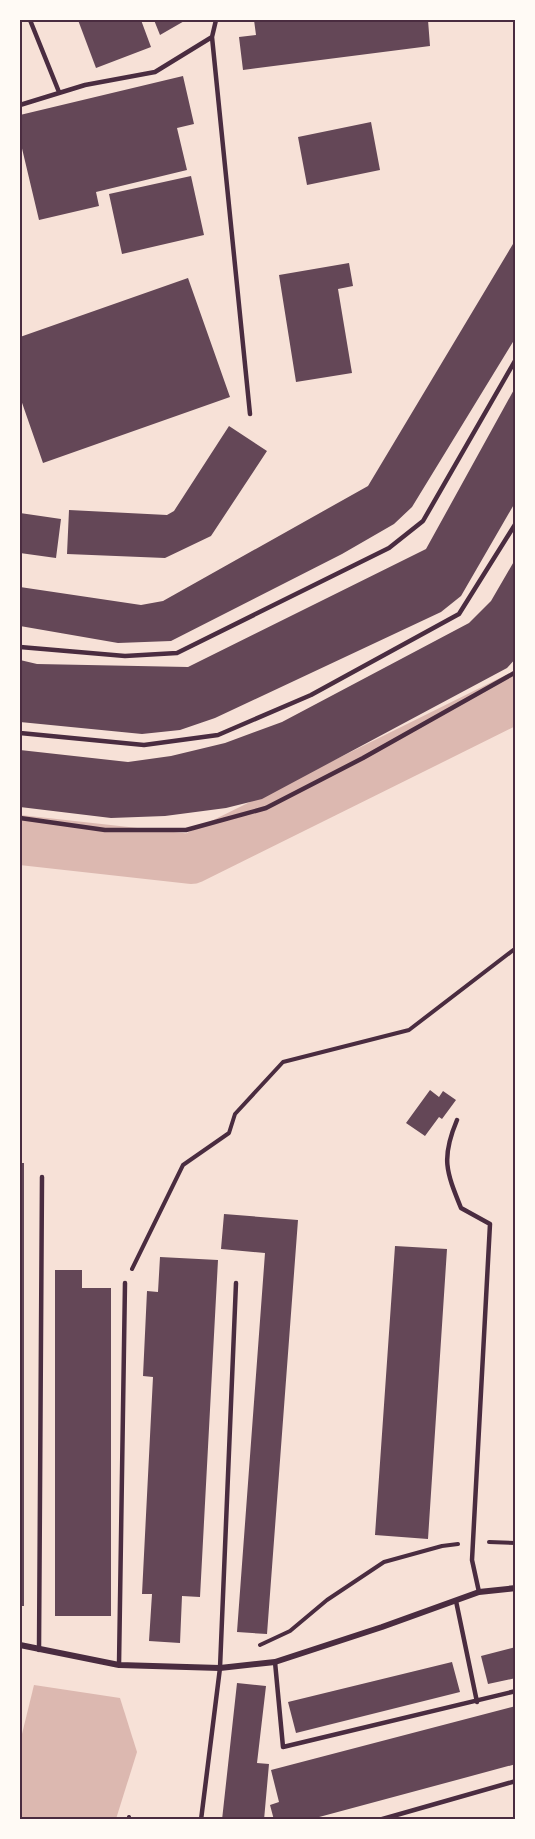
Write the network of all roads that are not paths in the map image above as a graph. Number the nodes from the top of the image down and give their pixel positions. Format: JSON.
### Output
{"nodes":[{"id":1,"x":30,"y":20,"type":"edge"},
{"id":2,"x":216,"y":20,"type":"edge"},
{"id":3,"x":212,"y":37,"type":"junction"},
{"id":4,"x":59,"y":92,"type":"junction"},
{"id":5,"x":20,"y":105,"type":"edge"},
{"id":6,"x":516,"y":359,"type":"edge"},
{"id":7,"x":250,"y":414,"type":"dead end"},
{"id":8,"x":516,"y":523,"type":"edge"},
{"id":9,"x":20,"y":647,"type":"edge"},
{"id":10,"x":516,"y":672,"type":"edge"},
{"id":11,"x":20,"y":733,"type":"edge"},
{"id":12,"x":20,"y":818,"type":"edge"},
{"id":13,"x":457,"y":1120,"type":"dead end"},
{"id":14,"x":42,"y":1177,"type":"dead end"},
{"id":15,"x":125,"y":1283,"type":"road end"},
{"id":16,"x":236,"y":1283,"type":"dead end"},
{"id":17,"x":516,"y":1588,"type":"edge"},
{"id":18,"x":479,"y":1592,"type":"junction"},
{"id":19,"x":456,"y":1601,"type":"junction"},
{"id":20,"x":20,"y":1645,"type":"edge"},
{"id":21,"x":39,"y":1650,"type":"junction"},
{"id":22,"x":275,"y":1662,"type":"junction"},
{"id":23,"x":119,"y":1665,"type":"junction"},
{"id":24,"x":220,"y":1668,"type":"junction"},
{"id":25,"x":516,"y":1691,"type":"edge"},
{"id":26,"x":477,"y":1702,"type":"junction"},
{"id":27,"x":516,"y":1781,"type":"edge"},
{"id":28,"x":201,"y":1820,"type":"edge"},
{"id":29,"x":379,"y":1820,"type":"edge"}],
"edges":[{"from":1,"to":4,"type":"lane"},
{"from":2,"to":3,"type":"lane"},
{"from":3,"to":4,"type":"lane"},
{"from":3,"to":7,"type":"lane"},
{"from":4,"to":5,"type":"lane"},
{"from":6,"to":9,"type":"lane"},
{"from":8,"to":11,"type":"lane"},
{"from":10,"to":12,"type":"lane"},
{"from":13,"to":18,"type":"lane"},
{"from":14,"to":21,"type":"lane"},
{"from":15,"to":23,"type":"lane"},
{"from":16,"to":24,"type":"lane"},
{"from":17,"to":18,"type":"street"},
{"from":18,"to":19,"type":"street"},
{"from":19,"to":22,"type":"street"},
{"from":19,"to":26,"type":"lane"},
{"from":20,"to":21,"type":"street"},
{"from":21,"to":23,"type":"street"},
{"from":22,"to":24,"type":"street"},
{"from":22,"to":26,"type":"lane"},
{"from":23,"to":24,"type":"street"},
{"from":24,"to":28,"type":"lane"},
{"from":25,"to":26,"type":"lane"},
{"from":27,"to":29,"type":"lane"}]}
